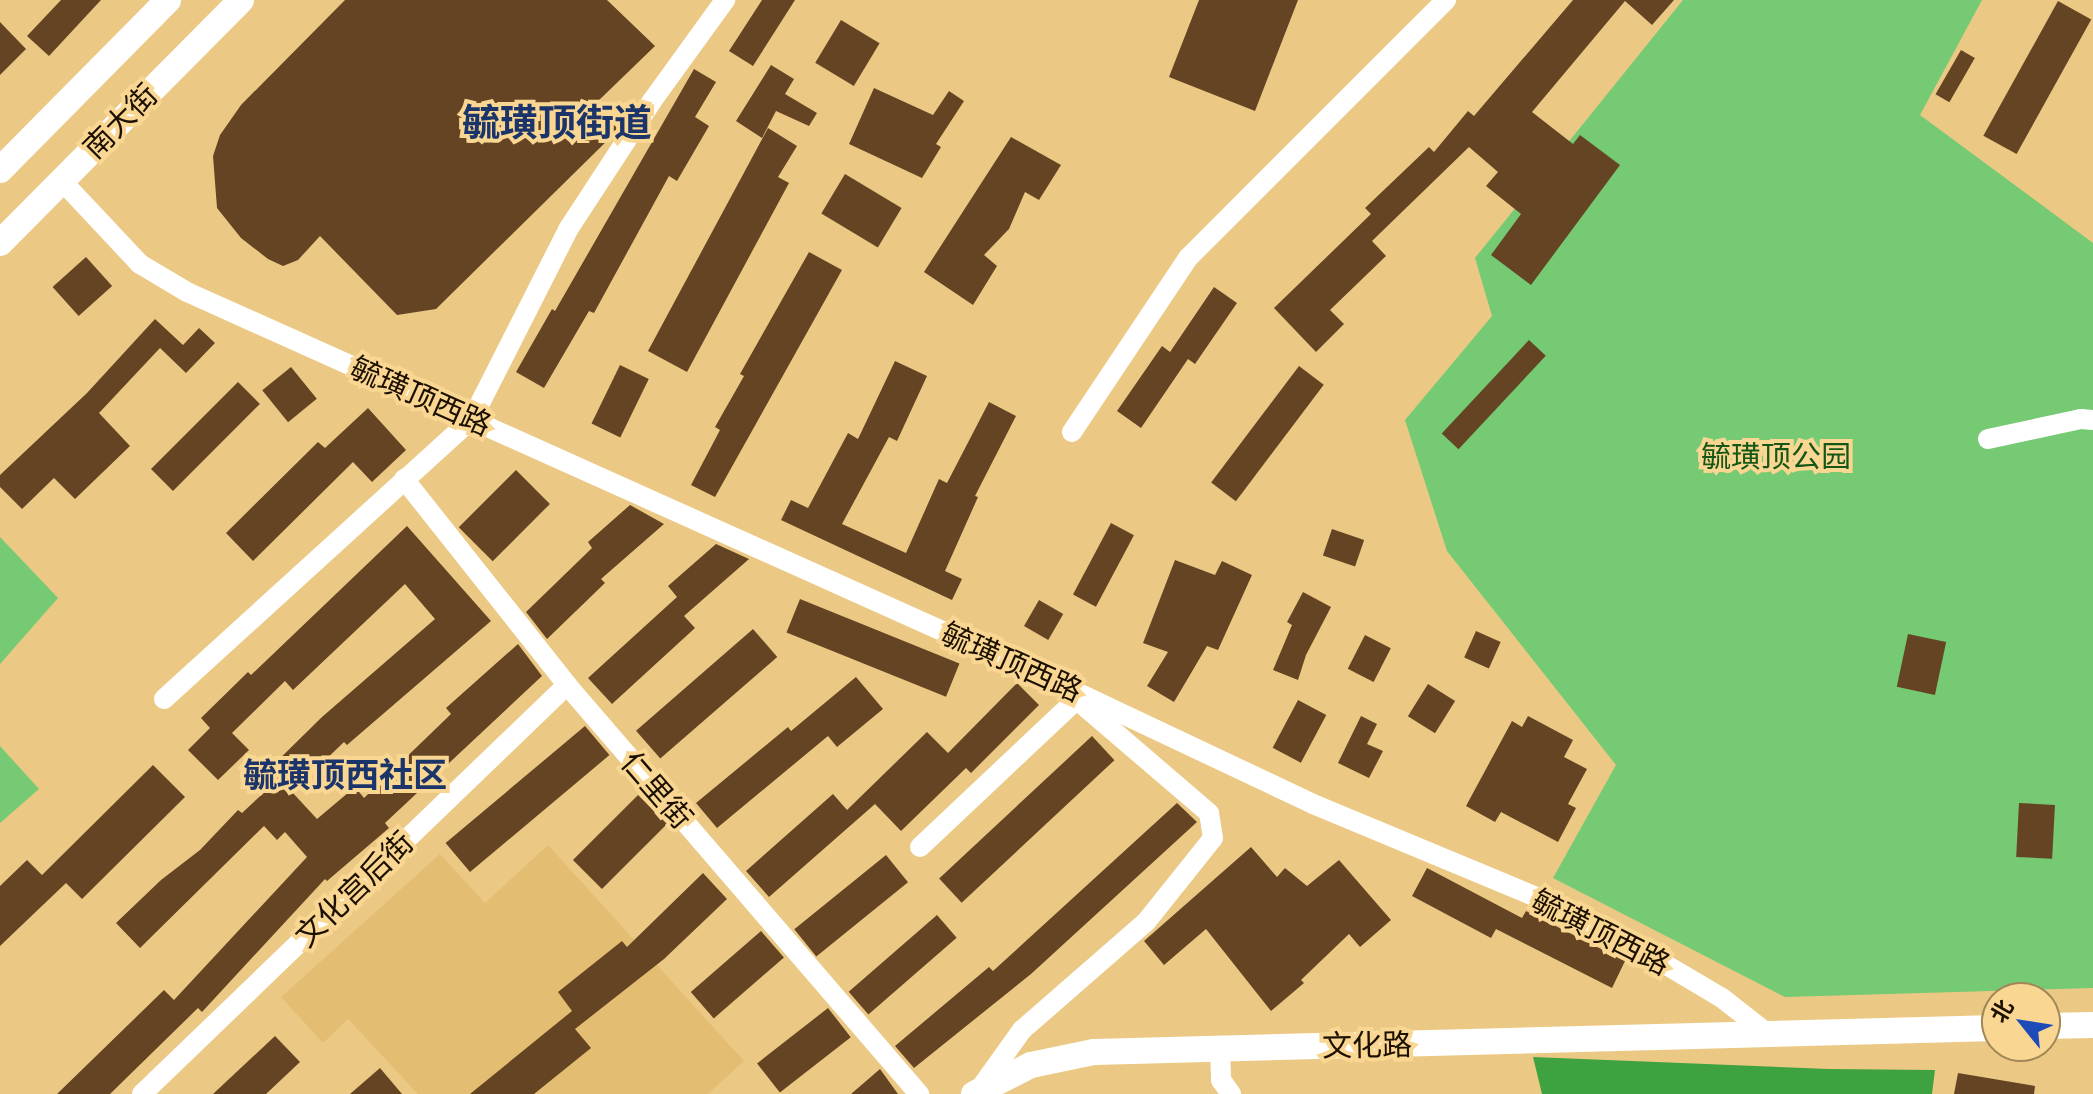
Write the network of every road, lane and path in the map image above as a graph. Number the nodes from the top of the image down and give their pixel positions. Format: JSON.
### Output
{"nodes":[{"id":1,"x":168,"y":0,"type":"edge"},
{"id":2,"x":241,"y":0,"type":"edge"},
{"id":3,"x":725,"y":0,"type":"edge"},
{"id":4,"x":1446,"y":0,"type":"edge"},
{"id":5,"x":0,"y":170,"type":"edge"},
{"id":6,"x":62,"y":181,"type":"junction"},
{"id":7,"x":0,"y":243,"type":"edge"},
{"id":8,"x":472,"y":419,"type":"junction"},
{"id":9,"x":2093,"y":420,"type":"edge"},
{"id":10,"x":1072,"y":432,"type":"dead end"},
{"id":11,"x":1988,"y":439,"type":"dead end"},
{"id":12,"x":404,"y":479,"type":"junction"},
{"id":13,"x":1036,"y":673,"type":"junction"},
{"id":14,"x":567,"y":685,"type":"junction"},
{"id":15,"x":164,"y":699,"type":"dead end"},
{"id":16,"x":1077,"y":699,"type":"junction"},
{"id":17,"x":920,"y":847,"type":"dead end"},
{"id":18,"x":2093,"y":1025,"type":"edge"},
{"id":19,"x":2061,"y":1026,"type":"edge"},
{"id":20,"x":1981,"y":1028,"type":"edge"},
{"id":21,"x":1768,"y":1034,"type":"junction"},
{"id":22,"x":1220,"y":1048,"type":"junction"},
{"id":23,"x":153,"y":1090,"type":"edge"},
{"id":24,"x":976,"y":1092,"type":"edge"},
{"id":25,"x":919,"y":1094,"type":"edge"},
{"id":26,"x":1231,"y":1094,"type":"edge"}],
"edges":[{"from":1,"to":5,"type":"main road","name":"南大街"},
{"from":2,"to":6,"type":"main road","name":"南大街"},
{"from":3,"to":8,"type":"street"},
{"from":4,"to":10,"type":"street"},
{"from":6,"to":7,"type":"main road","name":"南大街"},
{"from":6,"to":8,"type":"street","name":"毓璜顶西路"},
{"from":8,"to":12,"type":"street"},
{"from":8,"to":13,"type":"street","name":"毓璜顶西路"},
{"from":9,"to":11,"type":"street"},
{"from":12,"to":14,"type":"street","name":"仁里街"},
{"from":12,"to":15,"type":"street"},
{"from":13,"to":16,"type":"street"},
{"from":13,"to":21,"type":"street","name":"毓璜顶西路"},
{"from":14,"to":23,"type":"street","name":"文化宫后街"},
{"from":14,"to":25,"type":"street","name":"仁里街"},
{"from":16,"to":17,"type":"street"},
{"from":16,"to":24,"type":"street"},
{"from":18,"to":19,"type":"main road"},
{"from":20,"to":21,"type":"main road"},
{"from":21,"to":22,"type":"main road","name":"文化路"},
{"from":22,"to":24,"type":"main road","name":"文化路"},
{"from":22,"to":26,"type":"street"}]}
